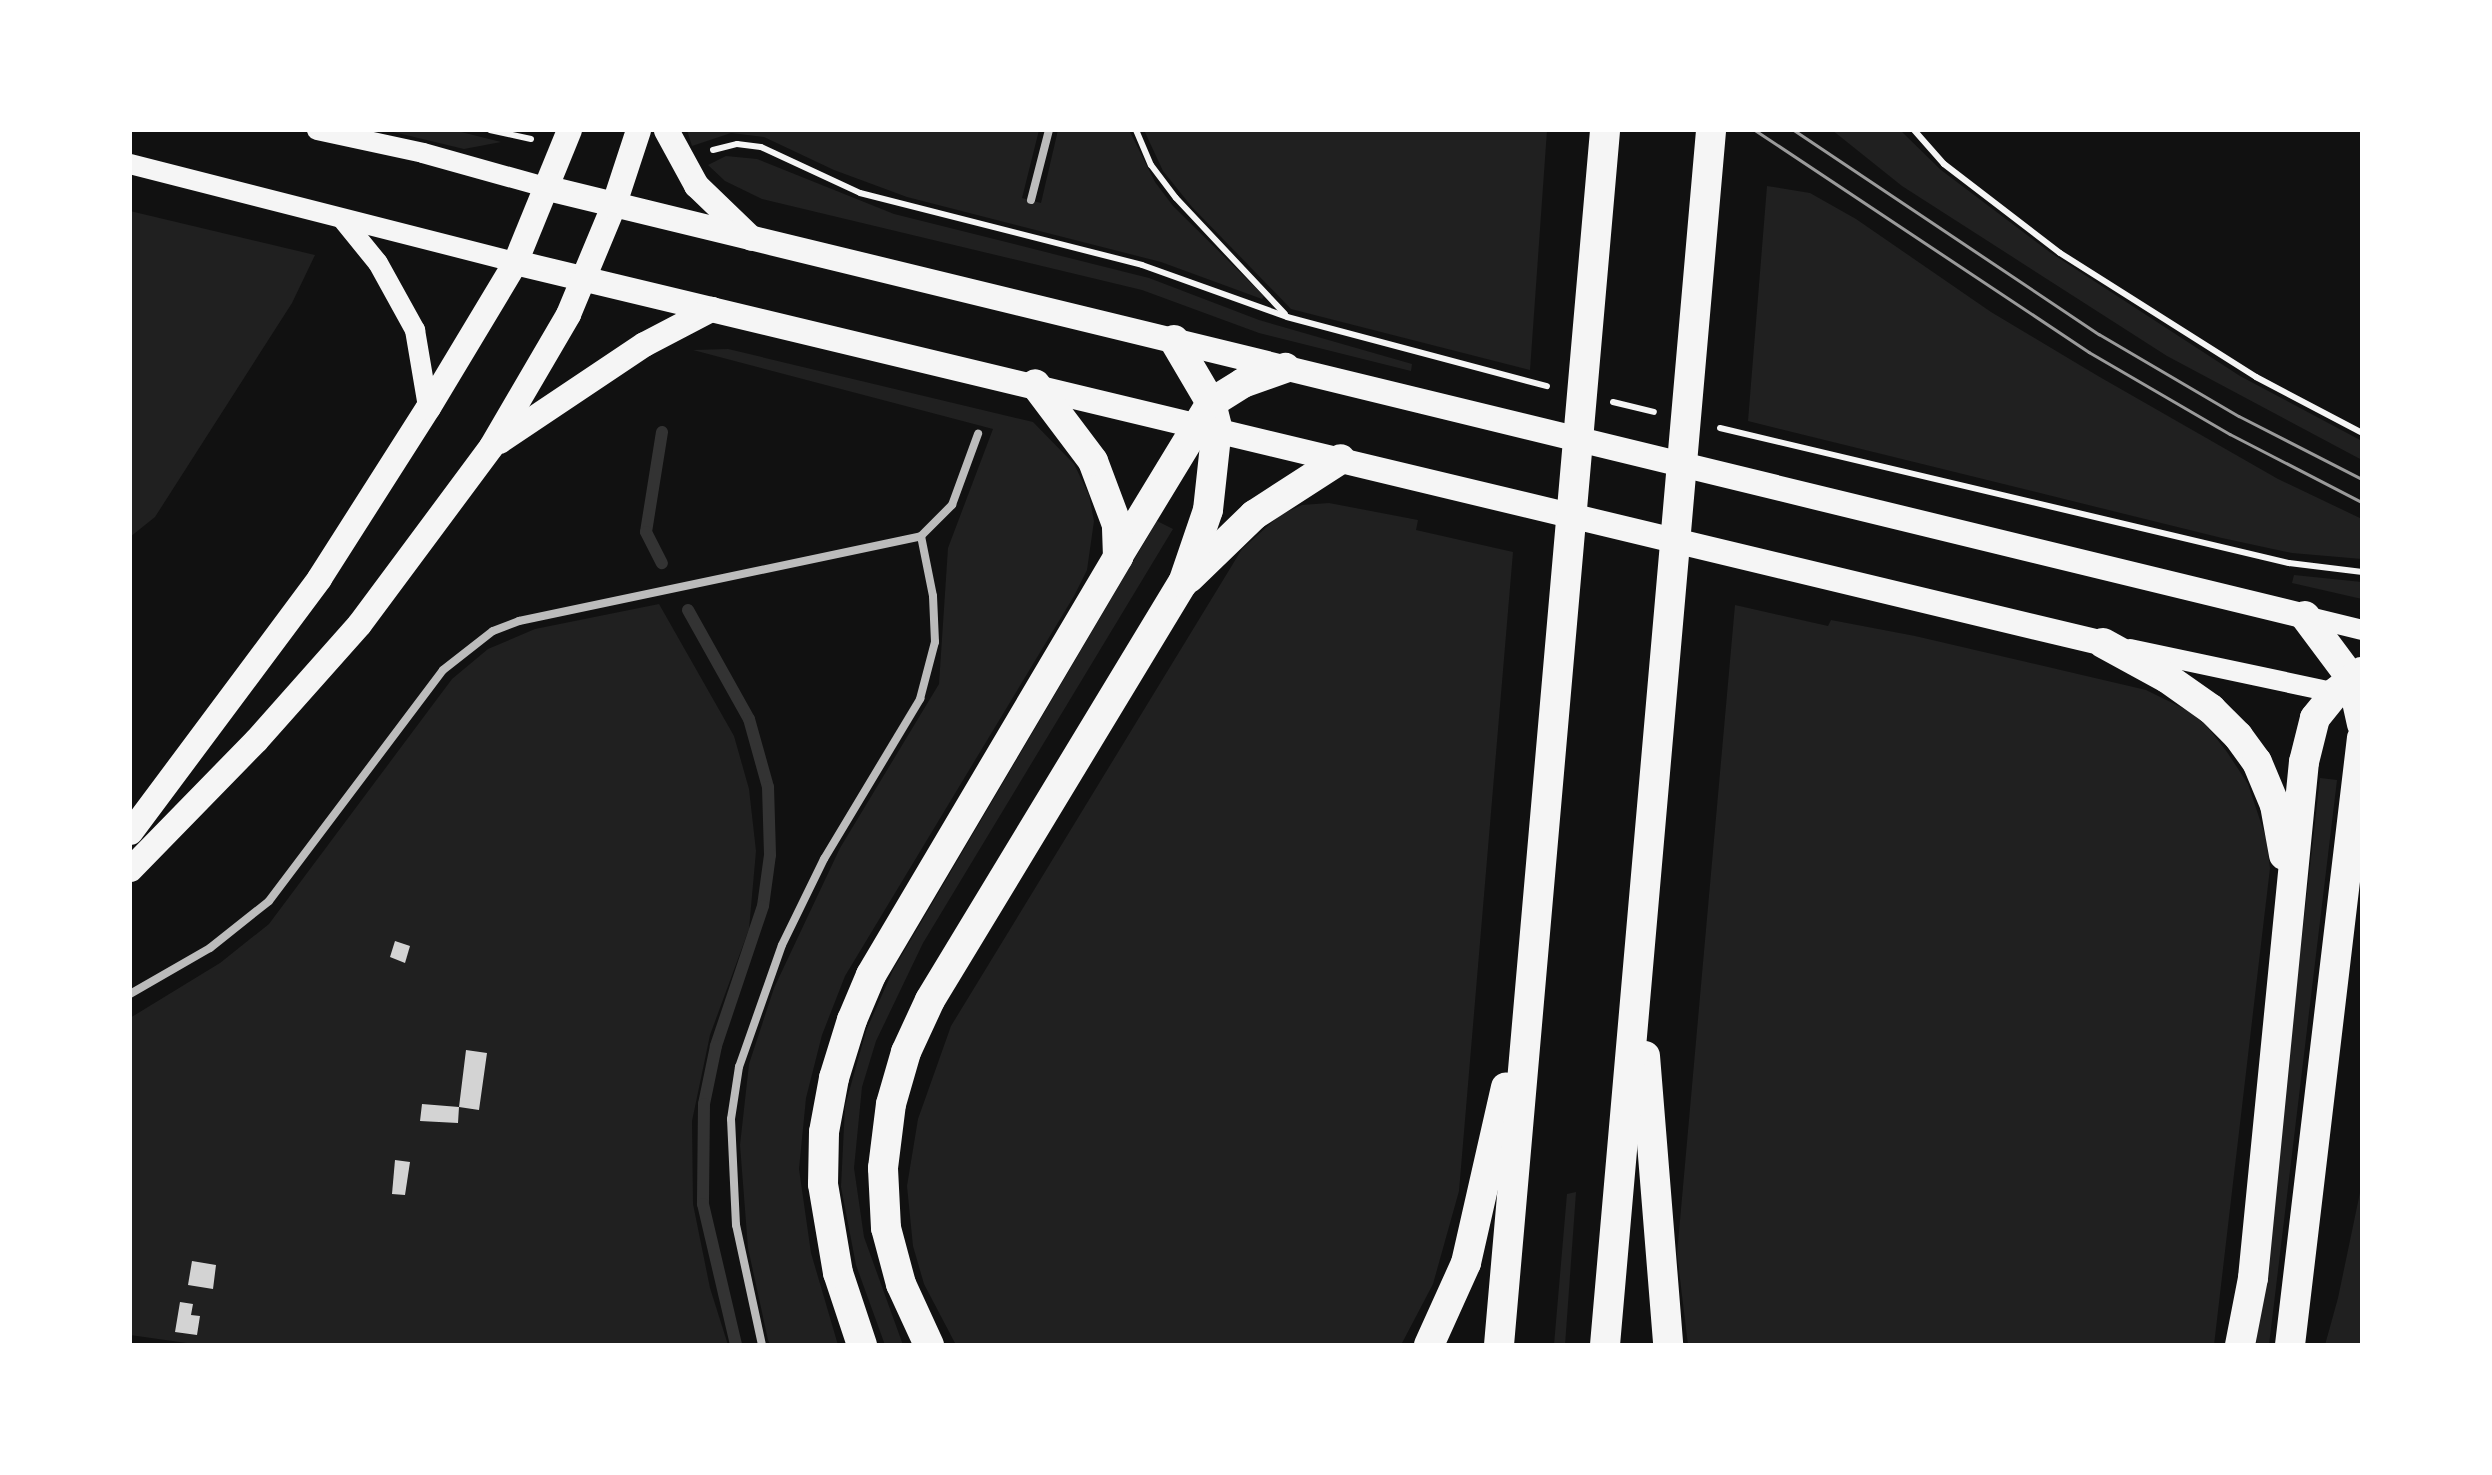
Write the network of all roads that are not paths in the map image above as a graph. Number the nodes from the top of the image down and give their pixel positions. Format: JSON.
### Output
{"nodes":[{"id":1,"x":317,"y":130,"type":"edge"},
{"id":2,"x":638,"y":130,"type":"edge"},
{"id":3,"x":666,"y":130,"type":"edge"},
{"id":4,"x":1049,"y":130,"type":"edge"},
{"id":5,"x":1604,"y":130,"type":"edge"},
{"id":6,"x":1712,"y":130,"type":"edge"},
{"id":7,"x":566,"y":138,"type":"edge"},
{"id":8,"x":130,"y":164,"type":"edge"},
{"id":9,"x":548,"y":188,"type":"junction"},
{"id":10,"x":1031,"y":200,"type":"dead end"},
{"id":11,"x":613,"y":206,"type":"junction"},
{"id":12,"x":343,"y":220,"type":"junction"},
{"id":13,"x":754,"y":241,"type":"junction"},
{"id":14,"x":514,"y":262,"type":"junction"},
{"id":15,"x":584,"y":278,"type":"junction"},
{"id":16,"x":710,"y":309,"type":"junction"},
{"id":17,"x":1174,"y":340,"type":"junction"},
{"id":18,"x":1285,"y":368,"type":"junction"},
{"id":19,"x":1034,"y":384,"type":"junction"},
{"id":20,"x":428,"y":407,"type":"junction"},
{"id":21,"x":1209,"y":418,"type":"junction"},
{"id":22,"x":978,"y":434,"type":"dead end"},
{"id":23,"x":492,"y":446,"type":"junction"},
{"id":24,"x":1341,"y":459,"type":"junction"},
{"id":25,"x":921,"y":536,"type":"junction"},
{"id":26,"x":1118,"y":557,"type":"junction"},
{"id":27,"x":1183,"y":583,"type":"junction"},
{"id":28,"x":2305,"y":616,"type":"junction"},
{"id":29,"x":2362,"y":630,"type":"edge"},
{"id":30,"x":2103,"y":644,"type":"junction"},
{"id":31,"x":2355,"y":694,"type":"edge"},
{"id":32,"x":2362,"y":738,"type":"edge"},
{"id":33,"x":130,"y":832,"type":"edge"},
{"id":34,"x":130,"y":869,"type":"edge"},
{"id":35,"x":2290,"y":888,"type":"junction"},
{"id":36,"x":2362,"y":896,"type":"edge"},
{"id":37,"x":2340,"y":946,"type":"junction"},
{"id":38,"x":1639,"y":964,"type":"junction"},
{"id":39,"x":1532,"y":972,"type":"junction"},
{"id":40,"x":130,"y":994,"type":"edge"},
{"id":41,"x":762,"y":1345,"type":"edge"},
{"id":42,"x":862,"y":1345,"type":"edge"},
{"id":43,"x":929,"y":1345,"type":"edge"},
{"id":44,"x":1429,"y":1345,"type":"edge"},
{"id":45,"x":1499,"y":1345,"type":"edge"},
{"id":46,"x":1606,"y":1345,"type":"edge"},
{"id":47,"x":1668,"y":1345,"type":"edge"},
{"id":48,"x":2240,"y":1345,"type":"edge"},
{"id":49,"x":2290,"y":1345,"type":"edge"}],
"edges":[{"from":1,"to":9,"type":"main road"},
{"from":2,"to":11,"type":"main road"},
{"from":3,"to":13,"type":"main road"},
{"from":4,"to":10,"type":"lane"},
{"from":5,"to":39,"type":"highway"},
{"from":6,"to":38,"type":"highway"},
{"from":7,"to":9,"type":"main road"},
{"from":8,"to":12,"type":"main road"},
{"from":9,"to":11,"type":"main road"},
{"from":9,"to":14,"type":"main road"},
{"from":11,"to":13,"type":"main road"},
{"from":11,"to":15,"type":"main road"},
{"from":12,"to":14,"type":"main road"},
{"from":12,"to":20,"type":"main road"},
{"from":13,"to":17,"type":"main road"},
{"from":14,"to":15,"type":"main road"},
{"from":14,"to":20,"type":"main road"},
{"from":15,"to":16,"type":"main road"},
{"from":15,"to":23,"type":"main road"},
{"from":16,"to":19,"type":"main road"},
{"from":16,"to":23,"type":"main road"},
{"from":17,"to":18,"type":"main road"},
{"from":17,"to":21,"type":"highway"},
{"from":18,"to":21,"type":"highway"},
{"from":18,"to":28,"type":"main road"},
{"from":19,"to":21,"type":"main road"},
{"from":19,"to":26,"type":"highway"},
{"from":20,"to":33,"type":"main road"},
{"from":21,"to":24,"type":"main road"},
{"from":21,"to":26,"type":"highway"},
{"from":21,"to":27,"type":"highway"},
{"from":22,"to":25,"type":"lane"},
{"from":23,"to":34,"type":"main road"},
{"from":24,"to":27,"type":"highway"},
{"from":24,"to":30,"type":"main road"},
{"from":25,"to":40,"type":"lane"},
{"from":25,"to":41,"type":"lane"},
{"from":26,"to":42,"type":"highway"},
{"from":27,"to":43,"type":"highway"},
{"from":28,"to":29,"type":"main road"},
{"from":28,"to":31,"type":"highway"},
{"from":30,"to":31,"type":"main road"},
{"from":30,"to":35,"type":"highway"},
{"from":31,"to":35,"type":"highway"},
{"from":32,"to":37,"type":"highway"},
{"from":35,"to":48,"type":"highway"},
{"from":36,"to":37,"type":"highway"},
{"from":37,"to":49,"type":"highway"},
{"from":38,"to":46,"type":"highway"},
{"from":38,"to":47,"type":"highway"},
{"from":39,"to":44,"type":"highway"},
{"from":39,"to":45,"type":"highway"}]}
